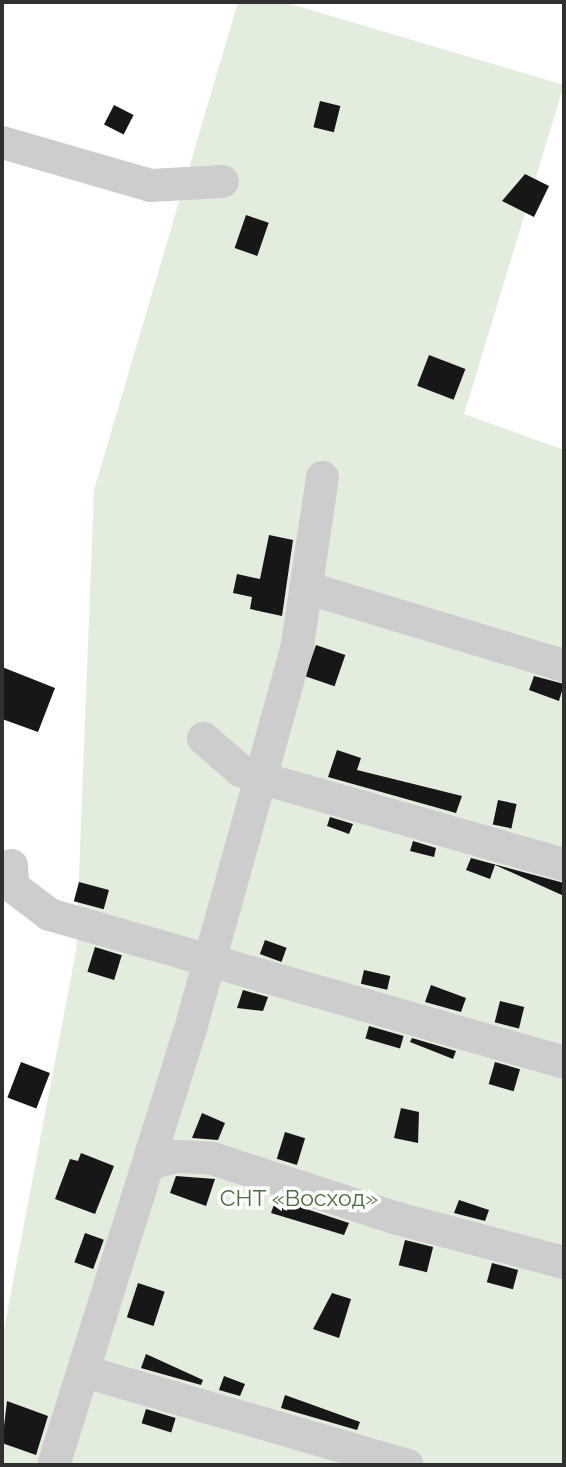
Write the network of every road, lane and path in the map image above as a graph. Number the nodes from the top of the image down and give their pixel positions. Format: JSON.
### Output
{"nodes":[{"id":1,"x":2,"y":142,"type":"edge"},
{"id":2,"x":222,"y":181,"type":"dead end"},
{"id":3,"x":323,"y":477,"type":"dead end"},
{"id":4,"x":305,"y":587,"type":"junction"},
{"id":5,"x":564,"y":666,"type":"edge"},
{"id":6,"x":203,"y":738,"type":"dead end"},
{"id":7,"x":258,"y":777,"type":"junction"},
{"id":8,"x":564,"y":864,"type":"edge"},
{"id":9,"x":11,"y":865,"type":"dead end"},
{"id":10,"x":208,"y":958,"type":"junction"},
{"id":11,"x":564,"y":1062,"type":"edge"},
{"id":12,"x":149,"y":1163,"type":"junction"},
{"id":13,"x":564,"y":1262,"type":"edge"},
{"id":14,"x":84,"y":1371,"type":"junction"},
{"id":15,"x":53,"y":1465,"type":"edge"},
{"id":16,"x":407,"y":1465,"type":"edge"}],
"edges":[{"from":1,"to":2,"type":"street"},
{"from":3,"to":4,"type":"street"},
{"from":4,"to":5,"type":"street"},
{"from":4,"to":7,"type":"street"},
{"from":6,"to":7,"type":"street"},
{"from":7,"to":8,"type":"street"},
{"from":7,"to":10,"type":"street"},
{"from":9,"to":10,"type":"street"},
{"from":10,"to":11,"type":"street"},
{"from":10,"to":12,"type":"street"},
{"from":12,"to":13,"type":"street"},
{"from":12,"to":14,"type":"street"},
{"from":14,"to":15,"type":"street"},
{"from":14,"to":16,"type":"street"}]}
